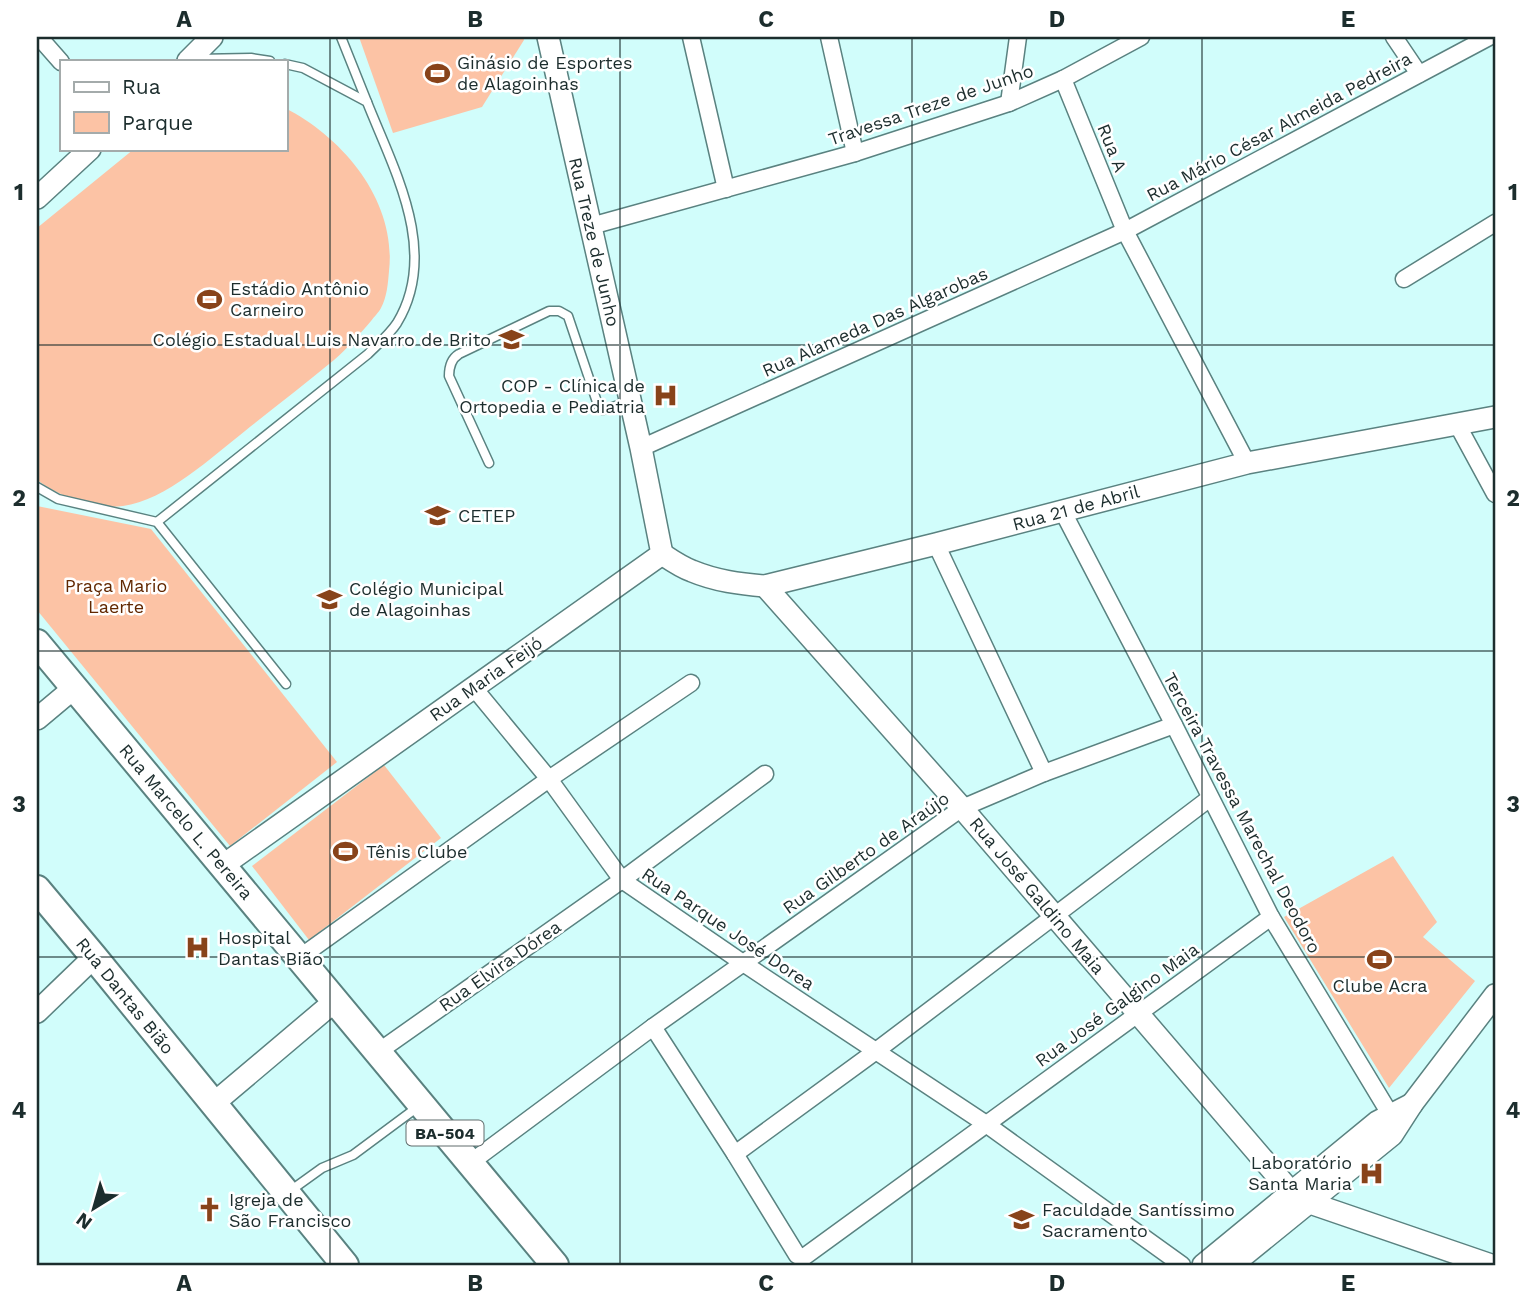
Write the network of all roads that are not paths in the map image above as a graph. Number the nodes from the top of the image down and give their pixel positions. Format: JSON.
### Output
{"nodes":[{"id":1,"x":39,"y":37,"type":"edge"},
{"id":2,"x":212,"y":37,"type":"edge"},
{"id":3,"x":341,"y":37,"type":"edge"},
{"id":4,"x":548,"y":37,"type":"edge"},
{"id":5,"x":691,"y":37,"type":"edge"},
{"id":6,"x":829,"y":37,"type":"edge"},
{"id":7,"x":1018,"y":37,"type":"edge"},
{"id":8,"x":1141,"y":37,"type":"edge"},
{"id":9,"x":1394,"y":37,"type":"edge"},
{"id":10,"x":1489,"y":37,"type":"edge"},
{"id":11,"x":189,"y":60,"type":"edge"},
{"id":12,"x":264,"y":60,"type":"edge"},
{"id":13,"x":60,"y":61,"type":"edge"},
{"id":14,"x":287,"y":64,"type":"edge"},
{"id":15,"x":1419,"y":74,"type":"junction"},
{"id":16,"x":1063,"y":79,"type":"junction"},
{"id":17,"x":367,"y":103,"type":"junction"},
{"id":18,"x":1009,"y":103,"type":"junction"},
{"id":19,"x":89,"y":150,"type":"edge"},
{"id":20,"x":855,"y":153,"type":"junction"},
{"id":21,"x":726,"y":189,"type":"junction"},
{"id":22,"x":37,"y":198,"type":"edge"},
{"id":23,"x":1495,"y":223,"type":"edge"},
{"id":24,"x":591,"y":226,"type":"junction"},
{"id":25,"x":1125,"y":231,"type":"junction"},
{"id":26,"x":1404,"y":279,"type":"dead end"},
{"id":27,"x":631,"y":401,"type":"junction"},
{"id":28,"x":1495,"y":417,"type":"edge"},
{"id":29,"x":1457,"y":424,"type":"junction"},
{"id":30,"x":641,"y":448,"type":"junction"},
{"id":31,"x":489,"y":463,"type":"dead end"},
{"id":32,"x":1247,"y":463,"type":"junction"},
{"id":33,"x":37,"y":488,"type":"edge"},
{"id":34,"x":1495,"y":494,"type":"edge"},
{"id":35,"x":1063,"y":512,"type":"junction"},
{"id":36,"x":157,"y":522,"type":"junction"},
{"id":37,"x":936,"y":544,"type":"junction"},
{"id":38,"x":662,"y":554,"type":"junction"},
{"id":39,"x":765,"y":586,"type":"junction"},
{"id":40,"x":37,"y":643,"type":"edge"},
{"id":41,"x":691,"y":683,"type":"dead end"},
{"id":42,"x":286,"y":684,"type":"dead end"},
{"id":43,"x":74,"y":688,"type":"junction"},
{"id":44,"x":474,"y":688,"type":"junction"},
{"id":45,"x":37,"y":719,"type":"edge"},
{"id":46,"x":1174,"y":725,"type":"junction"},
{"id":47,"x":1044,"y":773,"type":"junction"},
{"id":48,"x":765,"y":774,"type":"dead end"},
{"id":49,"x":549,"y":779,"type":"junction"},
{"id":50,"x":1210,"y":798,"type":"junction"},
{"id":51,"x":962,"y":808,"type":"junction"},
{"id":52,"x":222,"y":866,"type":"junction"},
{"id":53,"x":622,"y":880,"type":"junction"},
{"id":54,"x":37,"y":889,"type":"edge"},
{"id":55,"x":1054,"y":915,"type":"junction"},
{"id":56,"x":1271,"y":918,"type":"junction"},
{"id":57,"x":94,"y":957,"type":"junction"},
{"id":58,"x":299,"y":958,"type":"junction"},
{"id":59,"x":743,"y":963,"type":"junction"},
{"id":60,"x":1495,"y":995,"type":"edge"},
{"id":61,"x":335,"y":1001,"type":"junction"},
{"id":62,"x":37,"y":1012,"type":"edge"},
{"id":63,"x":1137,"y":1014,"type":"junction"},
{"id":64,"x":653,"y":1027,"type":"junction"},
{"id":65,"x":876,"y":1051,"type":"junction"},
{"id":66,"x":378,"y":1052,"type":"junction"},
{"id":67,"x":213,"y":1104,"type":"junction"},
{"id":68,"x":421,"y":1104,"type":"junction"},
{"id":69,"x":1395,"y":1119,"type":"junction"},
{"id":70,"x":986,"y":1124,"type":"junction"},
{"id":71,"x":735,"y":1154,"type":"junction"},
{"id":72,"x":470,"y":1163,"type":"junction"},
{"id":73,"x":1291,"y":1192,"type":"junction"},
{"id":74,"x":287,"y":1194,"type":"junction"},
{"id":75,"x":1310,"y":1203,"type":"junction"},
{"id":76,"x":345,"y":1265,"type":"edge"},
{"id":77,"x":555,"y":1265,"type":"edge"},
{"id":78,"x":1182,"y":1265,"type":"edge"},
{"id":79,"x":1203,"y":1265,"type":"edge"},
{"id":80,"x":1232,"y":1265,"type":"edge"},
{"id":81,"x":1491,"y":1265,"type":"edge"}],
"edges":[{"from":1,"to":13,"type":"street"},
{"from":2,"to":11,"type":"street"},
{"from":3,"to":17,"type":"lane"},
{"from":4,"to":24,"type":"street","name":"Rua Treze de Junho"},
{"from":5,"to":21,"type":"street"},
{"from":6,"to":20,"type":"street"},
{"from":7,"to":18,"type":"street"},
{"from":8,"to":16,"type":"street","name":"Travessa Treze de Junho"},
{"from":9,"to":15,"type":"street"},
{"from":10,"to":15,"type":"street","name":"Rua Mário César Almeida Pedreira"},
{"from":11,"to":12,"type":"lane"},
{"from":14,"to":17,"type":"lane"},
{"from":15,"to":25,"type":"street","name":"Rua Mário César Almeida Pedreira"},
{"from":16,"to":18,"type":"street","name":"Travessa Treze de Junho"},
{"from":16,"to":25,"type":"street","name":"Rua A"},
{"from":17,"to":36,"type":"lane"},
{"from":18,"to":20,"type":"street","name":"Travessa Treze de Junho"},
{"from":19,"to":22,"type":"street"},
{"from":20,"to":21,"type":"street","name":"Travessa Treze de Junho"},
{"from":21,"to":24,"type":"street","name":"Travessa Treze de Junho"},
{"from":23,"to":26,"type":"street"},
{"from":24,"to":27,"type":"street","name":"Rua Treze de Junho"},
{"from":25,"to":30,"type":"street","name":"Rua Alameda Das Algarobas"},
{"from":25,"to":32,"type":"street","name":"Rua A"},
{"from":27,"to":30,"type":"street","name":"Rua Treze de Junho"},
{"from":27,"to":31,"type":"lane"},
{"from":28,"to":29,"type":"street","name":"Rua 21 de Abril"},
{"from":29,"to":32,"type":"street","name":"Rua 21 de Abril"},
{"from":29,"to":34,"type":"street"},
{"from":30,"to":38,"type":"street"},
{"from":32,"to":35,"type":"street","name":"Rua 21 de Abril"},
{"from":33,"to":36,"type":"lane"},
{"from":35,"to":37,"type":"street","name":"Rua 21 de Abril"},
{"from":35,"to":46,"type":"street","name":"Terceira Travessa Marechal Deodoro"},
{"from":36,"to":42,"type":"lane"},
{"from":37,"to":39,"type":"street","name":"Rua 21 de Abril"},
{"from":37,"to":47,"type":"street"},
{"from":38,"to":39,"type":"street","name":"Rua 21 de Abril"},
{"from":38,"to":44,"type":"street","name":"Rua Maria Feijó"},
{"from":39,"to":51,"type":"street","name":"Rua José Galdino Maia"},
{"from":40,"to":43,"type":"main road","name":"Rua Marcelo L. Pereira","number":"BA-504"},
{"from":41,"to":49,"type":"street"},
{"from":43,"to":45,"type":"street"},
{"from":43,"to":52,"type":"main road","name":"Rua Marcelo L. Pereira","number":"BA-504"},
{"from":44,"to":49,"type":"street","name":"Rua Parque José Dorea"},
{"from":44,"to":52,"type":"street","name":"Rua Maria Feijó"},
{"from":46,"to":47,"type":"street","name":"Rua Gilberto de Araújo"},
{"from":46,"to":50,"type":"street","name":"Terceira Travessa Marechal Deodoro"},
{"from":47,"to":51,"type":"street","name":"Rua Gilberto de Araújo"},
{"from":48,"to":53,"type":"street","name":"Rua Elvira Dórea"},
{"from":49,"to":53,"type":"street","name":"Rua Parque José Dorea"},
{"from":49,"to":58,"type":"street"},
{"from":50,"to":55,"type":"street"},
{"from":50,"to":56,"type":"street","name":"Terceira Travessa Marechal Deodoro"},
{"from":51,"to":55,"type":"street","name":"Rua José Galdino Maia"},
{"from":51,"to":59,"type":"street","name":"Rua Gilberto de Araújo"},
{"from":52,"to":58,"type":"main road","name":"Rua Marcelo L. Pereira","number":"BA-504"},
{"from":53,"to":59,"type":"street","name":"Rua Parque José Dorea"},
{"from":53,"to":66,"type":"street","name":"Rua Elvira Dórea"},
{"from":54,"to":57,"type":"main road","name":"Rua Dantas Bião"},
{"from":55,"to":63,"type":"street","name":"Rua José Galdino Maia"},
{"from":55,"to":65,"type":"street"},
{"from":56,"to":63,"type":"street","name":"Rua José Galgino Maia"},
{"from":56,"to":69,"type":"street","name":"Terceira Travessa Marechal Deodoro"},
{"from":57,"to":62,"type":"street"},
{"from":57,"to":67,"type":"main road","name":"Rua Dantas Bião"},
{"from":58,"to":61,"type":"main road","name":"Rua Marcelo L. Pereira","number":"BA-504"},
{"from":59,"to":64,"type":"street","name":"Rua Gilberto de Araújo"},
{"from":59,"to":65,"type":"street","name":"Rua Parque José Dorea"},
{"from":60,"to":69,"type":"street"},
{"from":61,"to":66,"type":"main road","number":"BA-504"},
{"from":61,"to":67,"type":"street"},
{"from":63,"to":70,"type":"street","name":"Rua José Galgino Maia"},
{"from":63,"to":73,"type":"street","name":"Rua José Galdino Maia"},
{"from":64,"to":71,"type":"street"},
{"from":64,"to":72,"type":"street","name":"Rua Gilberto de Araújo"},
{"from":65,"to":70,"type":"street","name":"Rua Parque José Dorea"},
{"from":65,"to":71,"type":"street"},
{"from":66,"to":68,"type":"main road","number":"BA-504"},
{"from":67,"to":74,"type":"main road","name":"Rua Dantas Bião"},
{"from":68,"to":72,"type":"main road","number":"BA-504"},
{"from":68,"to":74,"type":"lane"},
{"from":69,"to":73,"type":"street"},
{"from":69,"to":75,"type":"street"},
{"from":70,"to":71,"type":"street"},
{"from":70,"to":78,"type":"street","name":"Rua Parque José Dorea"},
{"from":72,"to":77,"type":"main road","number":"BA-504"},
{"from":73,"to":75,"type":"street","name":"Rua José Galdino Maia"},
{"from":73,"to":79,"type":"street"},
{"from":74,"to":76,"type":"main road","name":"Rua Dantas Bião"},
{"from":75,"to":80,"type":"street"},
{"from":75,"to":81,"type":"street","name":"Rua José Galdino Maia"}]}
